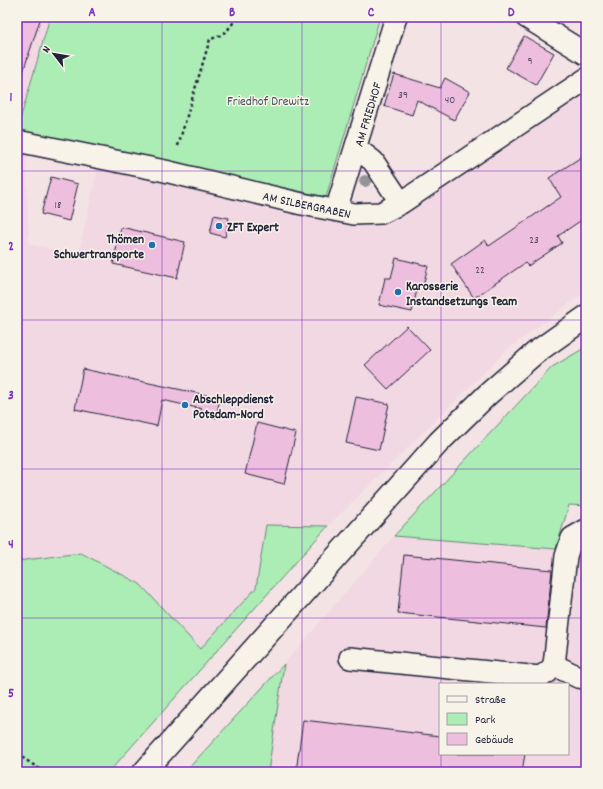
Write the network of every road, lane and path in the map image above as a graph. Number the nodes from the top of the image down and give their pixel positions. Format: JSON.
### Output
{"nodes":[{"id":1,"x":236,"y":17,"type":"edge"},
{"id":2,"x":396,"y":17,"type":"edge"},
{"id":3,"x":526,"y":17,"type":"edge"},
{"id":4,"x":586,"y":54,"type":"edge"},
{"id":5,"x":586,"y":79,"type":"edge"},
{"id":6,"x":17,"y":141,"type":"edge"},
{"id":7,"x":178,"y":146,"type":"dead end"},
{"id":8,"x":356,"y":148,"type":"junction"},
{"id":9,"x":401,"y":202,"type":"junction"},
{"id":10,"x":336,"y":210,"type":"junction"},
{"id":11,"x":586,"y":317,"type":"edge"},
{"id":12,"x":586,"y":530,"type":"edge"},
{"id":13,"x":350,"y":658,"type":"dead end"},
{"id":14,"x":554,"y":665,"type":"junction"},
{"id":15,"x":586,"y":678,"type":"edge"},
{"id":16,"x":17,"y":754,"type":"edge"},
{"id":17,"x":44,"y":772,"type":"edge"},
{"id":18,"x":144,"y":772,"type":"edge"}],
"edges":[{"from":1,"to":7,"type":"path"},
{"from":2,"to":8,"type":"street","name":"AM FRIEDHOF"},
{"from":3,"to":4,"type":"street"},
{"from":5,"to":9,"type":"street","name":"AM SILBERGRABEN"},
{"from":6,"to":10,"type":"street","name":"AM SILBERGRABEN"},
{"from":8,"to":9,"type":"street"},
{"from":8,"to":10,"type":"street","name":"AM FRIEDHOF"},
{"from":9,"to":10,"type":"street","name":"AM SILBERGRABEN"},
{"from":11,"to":18,"type":"main road"},
{"from":12,"to":14,"type":"street"},
{"from":13,"to":14,"type":"street"},
{"from":14,"to":15,"type":"street"},
{"from":16,"to":17,"type":"path"}]}
